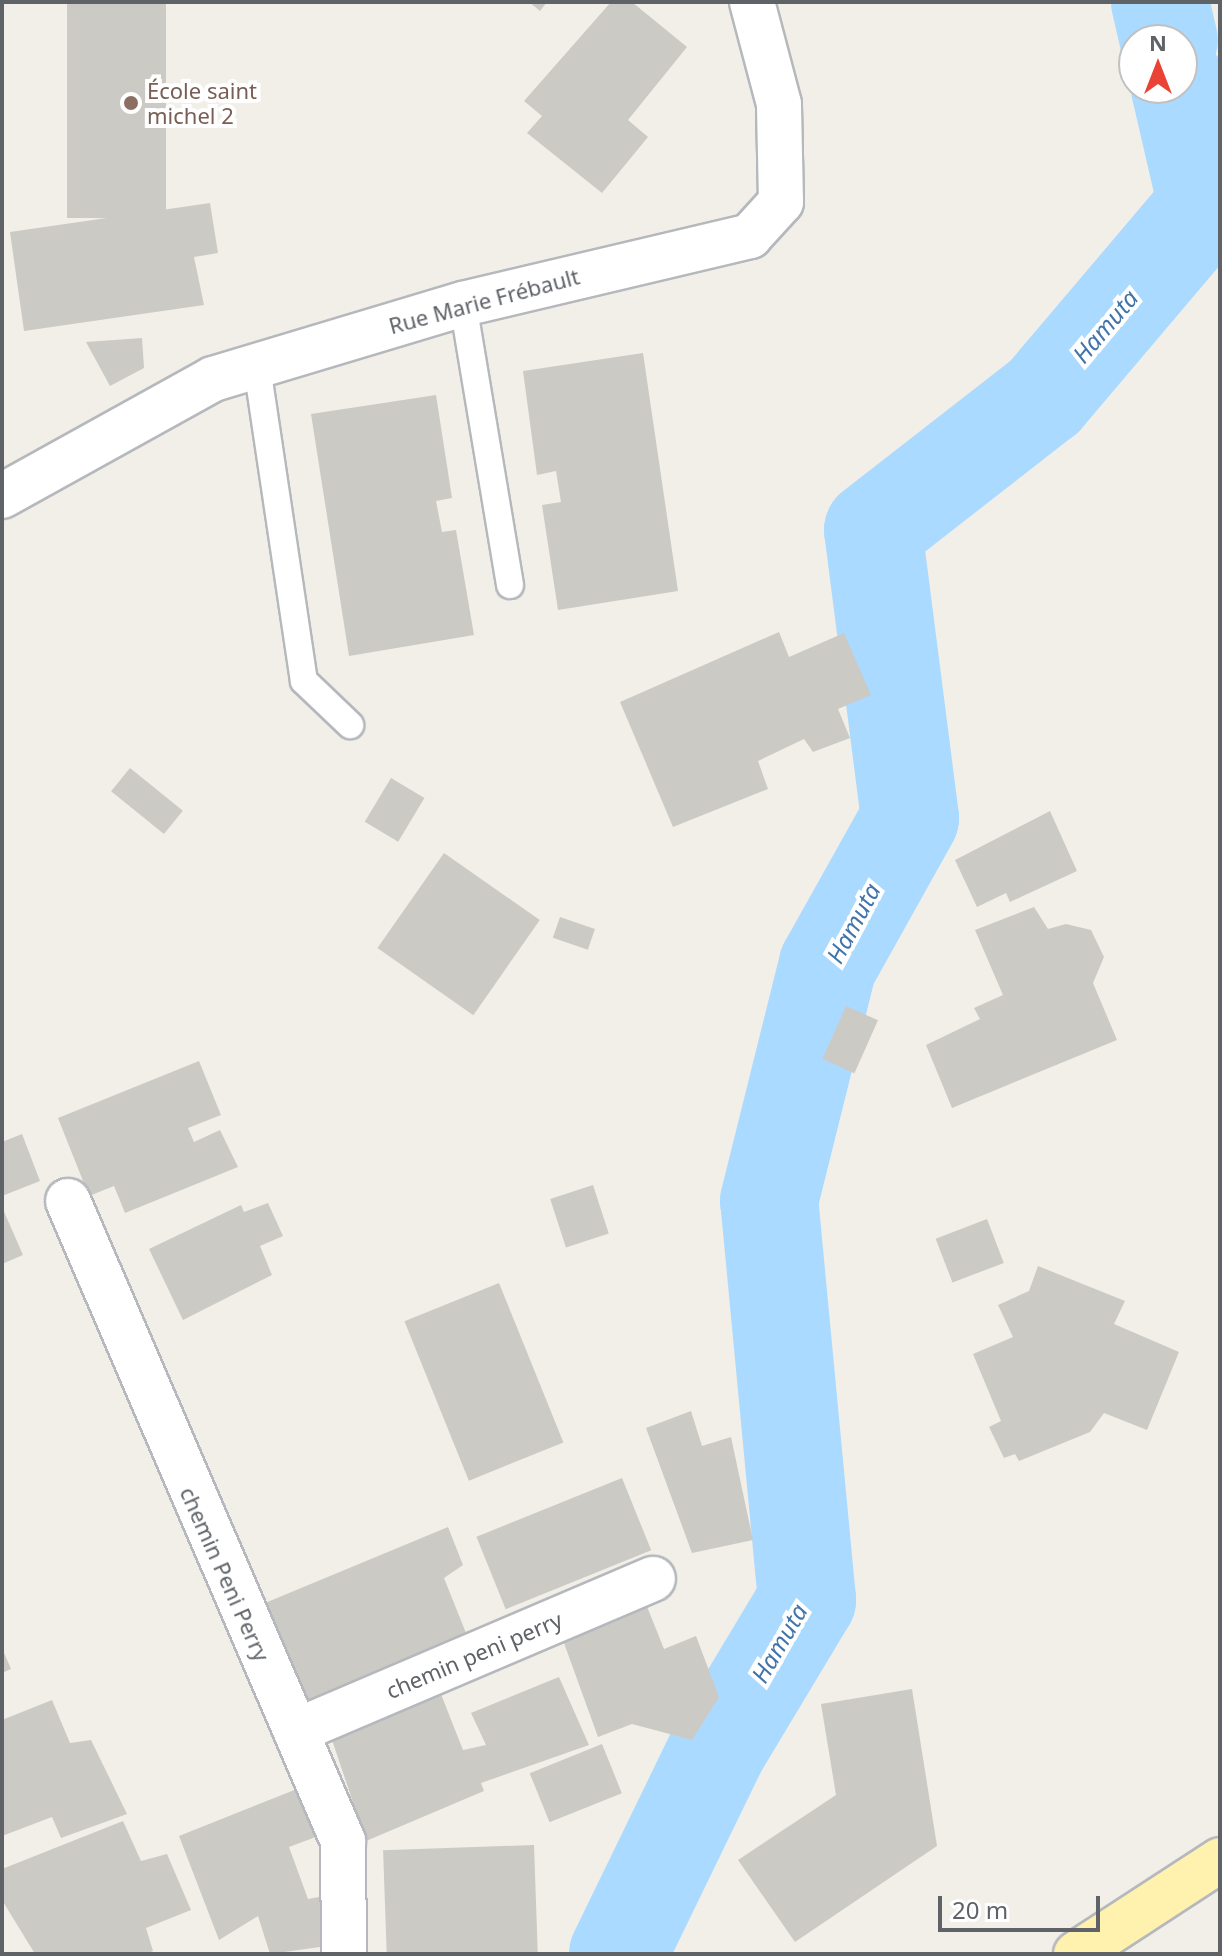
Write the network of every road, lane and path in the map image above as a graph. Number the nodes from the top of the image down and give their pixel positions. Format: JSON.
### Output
{"nodes":[{"id":1,"x":752,"y":2,"type":"edge"},
{"id":2,"x":463,"y":304,"type":"junction"},
{"id":3,"x":257,"y":367,"type":"junction"},
{"id":4,"x":2,"y":496,"type":"edge"},
{"id":5,"x":510,"y":585,"type":"dead end"},
{"id":6,"x":350,"y":725,"type":"dead end"},
{"id":7,"x":68,"y":1201,"type":"dead end"},
{"id":8,"x":653,"y":1579,"type":"dead end"},
{"id":9,"x":296,"y":1731,"type":"junction"},
{"id":10,"x":1220,"y":1860,"type":"edge"},
{"id":11,"x":1098,"y":1948,"type":"edge"},
{"id":12,"x":344,"y":1954,"type":"edge"}],
"edges":[{"from":1,"to":2,"type":"street","name":"Rue Marie Frébault"},
{"from":2,"to":3,"type":"street","name":"Rue Marie Frébault"},
{"from":2,"to":5,"type":"lane"},
{"from":3,"to":4,"type":"street","name":"Rue Marie Frébault"},
{"from":3,"to":6,"type":"lane"},
{"from":7,"to":9,"type":"street","name":"chemin Peni Perry"},
{"from":8,"to":9,"type":"street","name":"chemin peni perry"},
{"from":9,"to":12,"type":"street","name":"chemin Peni Perry"},
{"from":10,"to":11,"type":"main road"}]}
